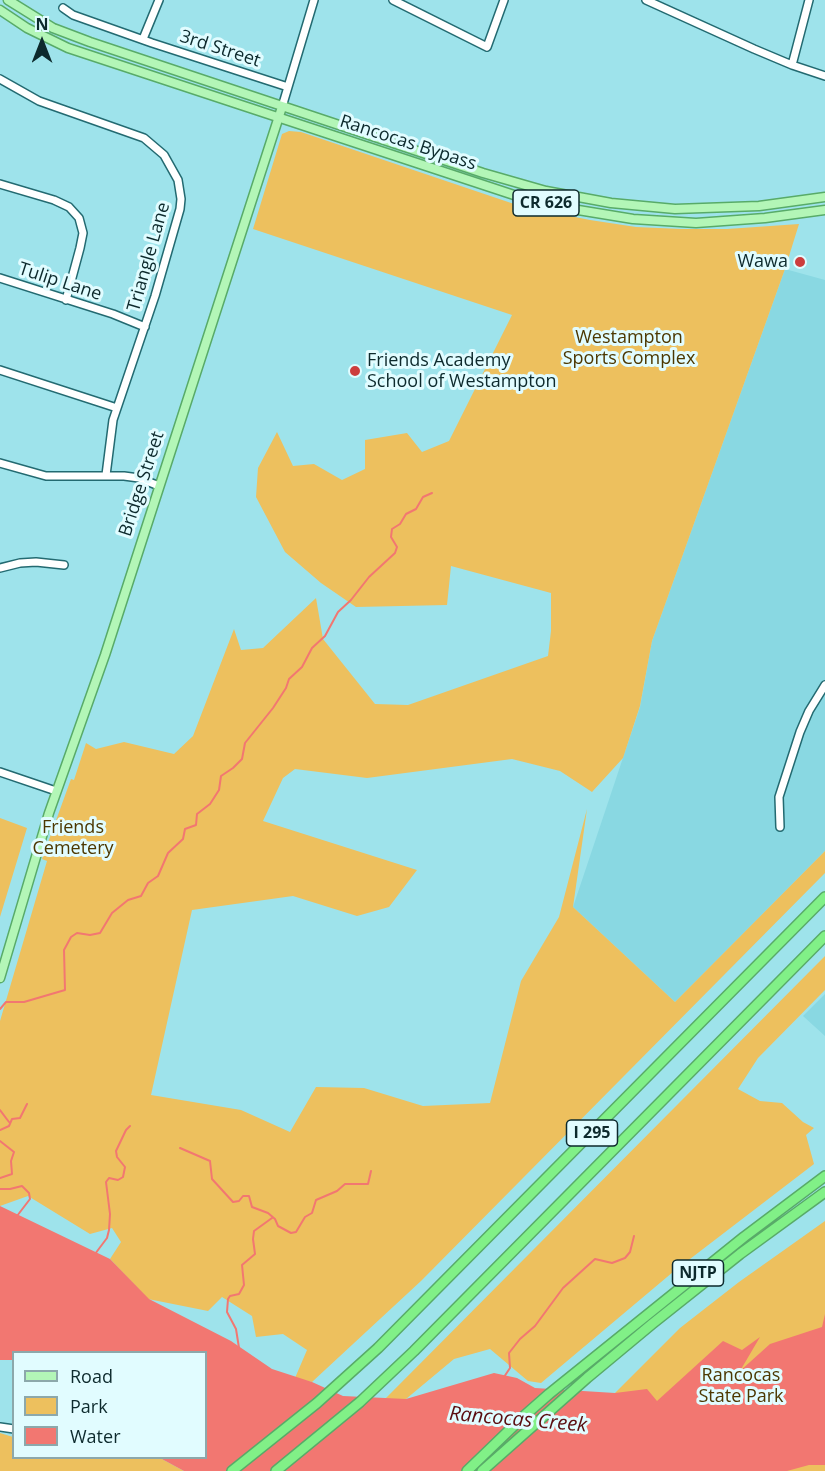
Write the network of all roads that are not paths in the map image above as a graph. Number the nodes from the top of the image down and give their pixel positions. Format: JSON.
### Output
{"nodes":[{"id":1,"x":8,"y":0,"type":"edge"},
{"id":2,"x":159,"y":0,"type":"edge"},
{"id":3,"x":314,"y":0,"type":"edge"},
{"id":4,"x":393,"y":0,"type":"edge"},
{"id":5,"x":504,"y":0,"type":"edge"},
{"id":6,"x":646,"y":0,"type":"edge"},
{"id":7,"x":810,"y":0,"type":"edge"},
{"id":8,"x":63,"y":8,"type":"dead end"},
{"id":9,"x":0,"y":10,"type":"edge"},
{"id":10,"x":143,"y":39,"type":"junction"},
{"id":11,"x":792,"y":65,"type":"junction"},
{"id":12,"x":825,"y":76,"type":"edge"},
{"id":13,"x":0,"y":79,"type":"edge"},
{"id":14,"x":288,"y":87,"type":"junction"},
{"id":15,"x":282,"y":107,"type":"junction"},
{"id":16,"x":278,"y":118,"type":"junction"},
{"id":17,"x":0,"y":184,"type":"edge"},
{"id":18,"x":825,"y":197,"type":"edge"},
{"id":19,"x":825,"y":210,"type":"edge"},
{"id":20,"x":0,"y":278,"type":"edge"},
{"id":21,"x":66,"y":300,"type":"junction"},
{"id":22,"x":145,"y":327,"type":"junction"},
{"id":23,"x":0,"y":370,"type":"edge"},
{"id":24,"x":117,"y":408,"type":"junction"},
{"id":25,"x":0,"y":463,"type":"edge"},
{"id":26,"x":106,"y":475,"type":"junction"},
{"id":27,"x":159,"y":486,"type":"junction"},
{"id":28,"x":64,"y":565,"type":"dead end"},
{"id":29,"x":0,"y":568,"type":"edge"},
{"id":30,"x":825,"y":685,"type":"edge"},
{"id":31,"x":0,"y":772,"type":"edge"},
{"id":32,"x":56,"y":790,"type":"junction"},
{"id":33,"x":780,"y":827,"type":"dead end"},
{"id":34,"x":825,"y":897,"type":"edge"},
{"id":35,"x":825,"y":936,"type":"edge"},
{"id":36,"x":0,"y":978,"type":"edge"},
{"id":37,"x":825,"y":1176,"type":"edge"},
{"id":38,"x":825,"y":1192,"type":"edge"},
{"id":39,"x":232,"y":1471,"type":"edge"},
{"id":40,"x":276,"y":1471,"type":"edge"},
{"id":41,"x":467,"y":1471,"type":"edge"},
{"id":42,"x":482,"y":1471,"type":"edge"}],
"edges":[{"from":1,"to":15,"type":"main road","name":"Rancocas Bypass","number":"CR 626"},
{"from":2,"to":10,"type":"street"},
{"from":3,"to":14,"type":"street","name":"Bridge Street"},
{"from":4,"to":5,"type":"street"},
{"from":6,"to":11,"type":"street"},
{"from":7,"to":11,"type":"street"},
{"from":8,"to":10,"type":"street","name":"3rd Street"},
{"from":9,"to":16,"type":"main road","name":"Rancocas Bypass","number":"CR 626"},
{"from":10,"to":14,"type":"street","name":"3rd Street"},
{"from":11,"to":12,"type":"street"},
{"from":13,"to":22,"type":"street","name":"Triangle Lane"},
{"from":14,"to":15,"type":"street","name":"Bridge Street"},
{"from":15,"to":16,"type":"main road","name":"Bridge Street"},
{"from":15,"to":18,"type":"main road","name":"Rancocas Bypass","number":"CR 626"},
{"from":16,"to":19,"type":"main road","name":"Rancocas Bypass","number":"CR 626"},
{"from":16,"to":27,"type":"main road","name":"Bridge Street"},
{"from":17,"to":21,"type":"street"},
{"from":20,"to":21,"type":"street","name":"Tulip Lane"},
{"from":21,"to":22,"type":"street","name":"Tulip Lane"},
{"from":22,"to":24,"type":"street","name":"Triangle Lane"},
{"from":23,"to":24,"type":"street"},
{"from":24,"to":26,"type":"street","name":"Triangle Lane"},
{"from":25,"to":26,"type":"street"},
{"from":26,"to":27,"type":"street"},
{"from":27,"to":32,"type":"main road","name":"Bridge Street"},
{"from":28,"to":29,"type":"street"},
{"from":30,"to":33,"type":"street"},
{"from":31,"to":32,"type":"street"},
{"from":32,"to":36,"type":"main road","name":"Bridge Street"},
{"from":34,"to":39,"type":"highway","number":"I 295"},
{"from":35,"to":40,"type":"highway","number":"I 295"},
{"from":37,"to":41,"type":"highway","number":"NJTP"},
{"from":38,"to":42,"type":"highway","number":"NJTP"}]}
